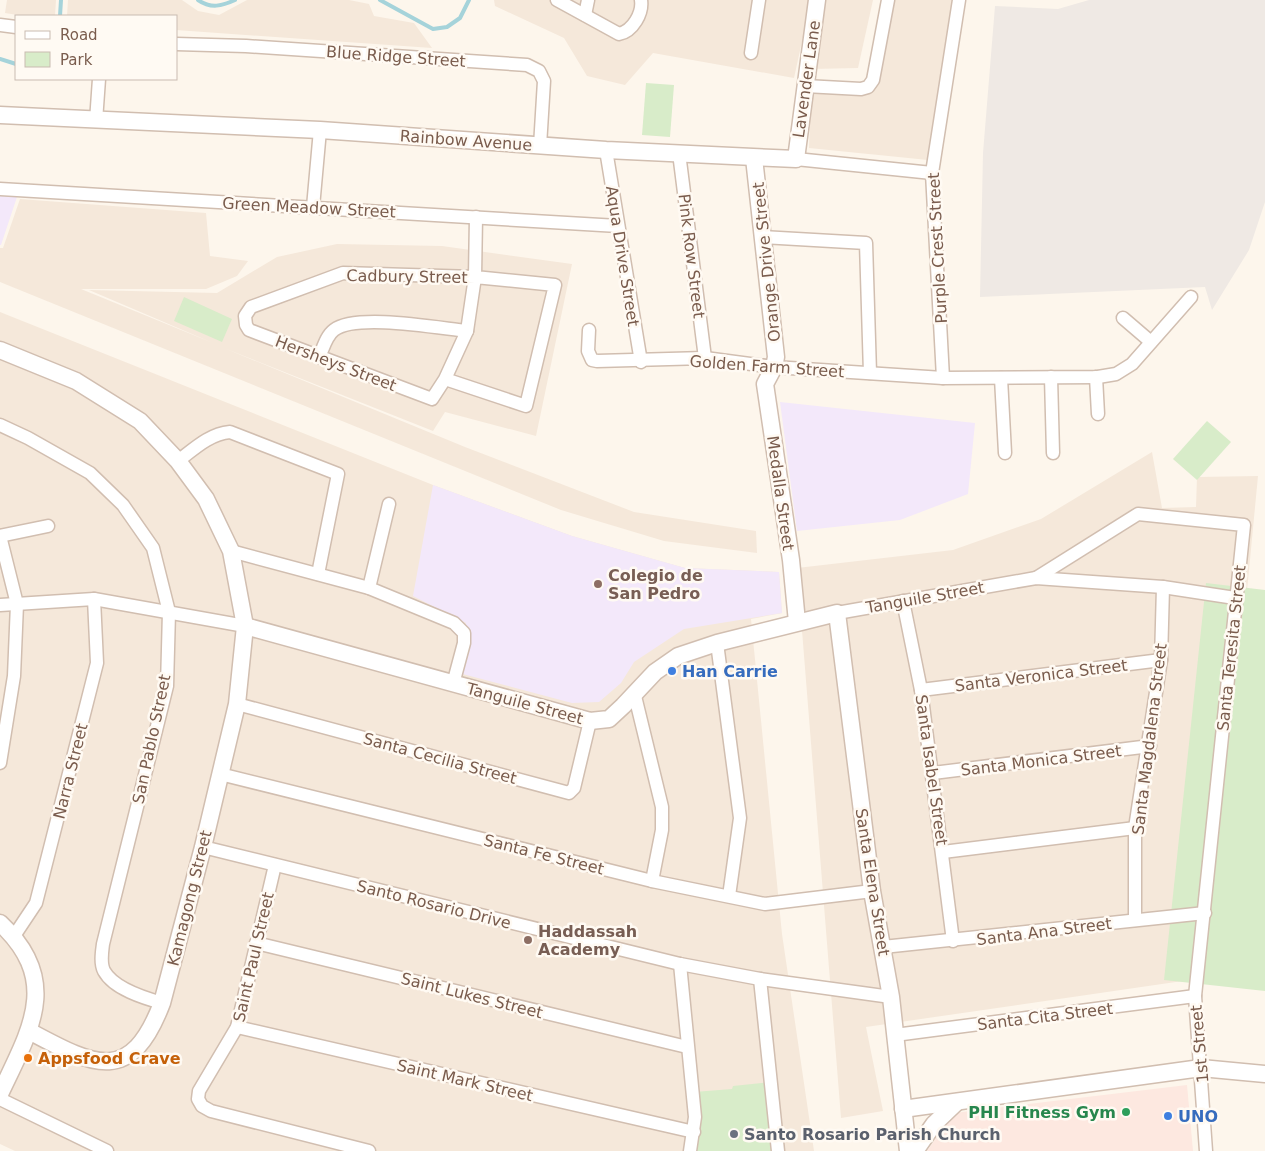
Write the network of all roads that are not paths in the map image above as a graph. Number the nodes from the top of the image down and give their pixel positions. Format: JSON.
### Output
{"nodes":[{"id":1,"x":557,"y":0,"type":"edge"},
{"id":2,"x":588,"y":0,"type":"edge"},
{"id":3,"x":642,"y":0,"type":"edge"},
{"id":4,"x":759,"y":0,"type":"edge"},
{"id":5,"x":817,"y":0,"type":"edge"},
{"id":6,"x":888,"y":0,"type":"edge"},
{"id":7,"x":959,"y":0,"type":"edge"},
{"id":8,"x":584,"y":15,"type":"junction"},
{"id":9,"x":0,"y":24,"type":"edge"},
{"id":10,"x":15,"y":27,"type":"edge"},
{"id":11,"x":178,"y":44,"type":"edge"},
{"id":12,"x":751,"y":53,"type":"dead end"},
{"id":13,"x":99,"y":80,"type":"edge"},
{"id":14,"x":805,"y":86,"type":"junction"},
{"id":15,"x":0,"y":116,"type":"edge"},
{"id":16,"x":96,"y":121,"type":"junction"},
{"id":17,"x":320,"y":130,"type":"junction"},
{"id":18,"x":540,"y":146,"type":"junction"},
{"id":19,"x":606,"y":150,"type":"junction"},
{"id":20,"x":679,"y":153,"type":"junction"},
{"id":21,"x":754,"y":158,"type":"junction"},
{"id":22,"x":796,"y":159,"type":"junction"},
{"id":23,"x":932,"y":173,"type":"junction"},
{"id":24,"x":0,"y":188,"type":"edge"},
{"id":25,"x":313,"y":207,"type":"junction"},
{"id":26,"x":476,"y":217,"type":"junction"},
{"id":27,"x":618,"y":226,"type":"junction"},
{"id":28,"x":762,"y":237,"type":"junction"},
{"id":29,"x":475,"y":277,"type":"junction"},
{"id":30,"x":1191,"y":297,"type":"dead end"},
{"id":31,"x":1123,"y":318,"type":"dead end"},
{"id":32,"x":244,"y":322,"type":"joint"},
{"id":33,"x":589,"y":330,"type":"dead end"},
{"id":34,"x":467,"y":331,"type":"junction"},
{"id":35,"x":1151,"y":342,"type":"junction"},
{"id":36,"x":0,"y":350,"type":"edge"},
{"id":37,"x":319,"y":357,"type":"junction"},
{"id":38,"x":705,"y":358,"type":"junction"},
{"id":39,"x":641,"y":362,"type":"junction"},
{"id":40,"x":774,"y":367,"type":"junction"},
{"id":41,"x":870,"y":373,"type":"junction"},
{"id":42,"x":1051,"y":377,"type":"junction"},
{"id":43,"x":1096,"y":377,"type":"junction"},
{"id":44,"x":943,"y":378,"type":"junction"},
{"id":45,"x":1001,"y":378,"type":"junction"},
{"id":46,"x":445,"y":380,"type":"junction"},
{"id":47,"x":1098,"y":414,"type":"dead end"},
{"id":48,"x":0,"y":425,"type":"edge"},
{"id":49,"x":1053,"y":452,"type":"dead end"},
{"id":50,"x":1005,"y":453,"type":"dead end"},
{"id":51,"x":178,"y":461,"type":"junction"},
{"id":52,"x":389,"y":504,"type":"dead end"},
{"id":53,"x":48,"y":526,"type":"dead end"},
{"id":54,"x":0,"y":536,"type":"edge"},
{"id":55,"x":232,"y":551,"type":"junction"},
{"id":56,"x":318,"y":574,"type":"junction"},
{"id":57,"x":1036,"y":578,"type":"junction"},
{"id":58,"x":1163,"y":587,"type":"junction"},
{"id":59,"x":370,"y":588,"type":"junction"},
{"id":60,"x":94,"y":598,"type":"junction"},
{"id":61,"x":1235,"y":598,"type":"junction"},
{"id":62,"x":903,"y":600,"type":"junction"},
{"id":63,"x":17,"y":604,"type":"junction"},
{"id":64,"x":0,"y":605,"type":"edge"},
{"id":65,"x":169,"y":612,"type":"junction"},
{"id":66,"x":837,"y":613,"type":"junction"},
{"id":67,"x":797,"y":622,"type":"junction"},
{"id":68,"x":244,"y":626,"type":"junction"},
{"id":69,"x":717,"y":643,"type":"junction"},
{"id":70,"x":1161,"y":660,"type":"junction"},
{"id":71,"x":453,"y":684,"type":"junction"},
{"id":72,"x":921,"y":690,"type":"junction"},
{"id":73,"x":634,"y":692,"type":"junction"},
{"id":74,"x":236,"y":704,"type":"junction"},
{"id":75,"x":590,"y":721,"type":"junction"},
{"id":76,"x":1150,"y":746,"type":"junction"},
{"id":77,"x":0,"y":763,"type":"edge"},
{"id":78,"x":933,"y":773,"type":"junction"},
{"id":79,"x":220,"y":774,"type":"junction"},
{"id":80,"x":1135,"y":828,"type":"junction"},
{"id":81,"x":203,"y":847,"type":"junction"},
{"id":82,"x":943,"y":852,"type":"junction"},
{"id":83,"x":275,"y":865,"type":"junction"},
{"id":84,"x":652,"y":881,"type":"junction"},
{"id":85,"x":872,"y":891,"type":"junction"},
{"id":86,"x":729,"y":896,"type":"junction"},
{"id":87,"x":1205,"y":913,"type":"junction"},
{"id":88,"x":1135,"y":920,"type":"junction"},
{"id":89,"x":0,"y":923,"type":"edge"},
{"id":90,"x":14,"y":936,"type":"junction"},
{"id":91,"x":953,"y":941,"type":"junction"},
{"id":92,"x":256,"y":943,"type":"junction"},
{"id":93,"x":883,"y":947,"type":"junction"},
{"id":94,"x":680,"y":964,"type":"junction"},
{"id":95,"x":760,"y":979,"type":"junction"},
{"id":96,"x":1195,"y":996,"type":"junction"},
{"id":97,"x":891,"y":997,"type":"junction"},
{"id":98,"x":162,"y":1003,"type":"junction"},
{"id":99,"x":237,"y":1027,"type":"junction"},
{"id":100,"x":29,"y":1031,"type":"junction"},
{"id":101,"x":895,"y":1035,"type":"junction"},
{"id":102,"x":687,"y":1047,"type":"junction"},
{"id":103,"x":1201,"y":1068,"type":"junction"},
{"id":104,"x":1265,"y":1074,"type":"edge"},
{"id":105,"x":0,"y":1094,"type":"edge"},
{"id":106,"x":0,"y":1099,"type":"edge"},
{"id":107,"x":957,"y":1102,"type":"junction"},
{"id":108,"x":903,"y":1109,"type":"junction"},
{"id":109,"x":694,"y":1132,"type":"junction"},
{"id":110,"x":107,"y":1151,"type":"edge"},
{"id":111,"x":369,"y":1151,"type":"edge"},
{"id":112,"x":690,"y":1151,"type":"edge"},
{"id":113,"x":778,"y":1151,"type":"edge"},
{"id":114,"x":908,"y":1151,"type":"edge"},
{"id":115,"x":916,"y":1151,"type":"edge"},
{"id":116,"x":1206,"y":1151,"type":"edge"}],
"edges":[{"from":1,"to":8,"type":"street"},
{"from":2,"to":8,"type":"street"},
{"from":3,"to":8,"type":"street"},
{"from":4,"to":12,"type":"street"},
{"from":5,"to":14,"type":"street","name":"Lavender Lane"},
{"from":6,"to":14,"type":"street"},
{"from":7,"to":23,"type":"street","name":"Purple Crest Street"},
{"from":9,"to":10,"type":"street"},
{"from":11,"to":18,"type":"street","name":"Blue Ridge Street"},
{"from":13,"to":16,"type":"street"},
{"from":14,"to":22,"type":"street","name":"Lavender Lane"},
{"from":15,"to":16,"type":"street","name":"Rainbow Avenue"},
{"from":16,"to":17,"type":"street","name":"Rainbow Avenue"},
{"from":17,"to":18,"type":"street","name":"Rainbow Avenue"},
{"from":17,"to":25,"type":"street"},
{"from":18,"to":19,"type":"street","name":"Rainbow Avenue"},
{"from":19,"to":20,"type":"street","name":"Rainbow Avenue"},
{"from":19,"to":27,"type":"street","name":"Aqua Drive Street"},
{"from":20,"to":21,"type":"street","name":"Rainbow Avenue"},
{"from":20,"to":38,"type":"street","name":"Pink Row Street"},
{"from":21,"to":22,"type":"street","name":"Rainbow Avenue"},
{"from":21,"to":28,"type":"street","name":"Orange Drive Street"},
{"from":22,"to":23,"type":"street","name":"Rainbow Avenue"},
{"from":23,"to":44,"type":"street","name":"Purple Crest Street"},
{"from":24,"to":25,"type":"street","name":"Green Meadow Street"},
{"from":25,"to":26,"type":"street","name":"Green Meadow Street"},
{"from":26,"to":27,"type":"street","name":"Green Meadow Street"},
{"from":26,"to":29,"type":"street"},
{"from":27,"to":39,"type":"street","name":"Aqua Drive Street"},
{"from":28,"to":40,"type":"street","name":"Orange Drive Street"},
{"from":28,"to":41,"type":"street"},
{"from":29,"to":32,"type":"street","name":"Cadbury Street"},
{"from":29,"to":34,"type":"street"},
{"from":29,"to":46,"type":"street","name":"Cadbury Street"},
{"from":30,"to":35,"type":"street","name":"Golden Farm Street"},
{"from":31,"to":35,"type":"street"},
{"from":32,"to":37,"type":"street","name":"Hersheys Street"},
{"from":33,"to":39,"type":"street","name":"Golden Farm Street"},
{"from":34,"to":37,"type":"street"},
{"from":34,"to":46,"type":"street"},
{"from":35,"to":43,"type":"street","name":"Golden Farm Street"},
{"from":36,"to":51,"type":"street","name":"Kamagong Street"},
{"from":37,"to":46,"type":"street","name":"Hersheys Street"},
{"from":38,"to":39,"type":"street","name":"Golden Farm Street"},
{"from":38,"to":40,"type":"street","name":"Golden Farm Street"},
{"from":40,"to":41,"type":"street","name":"Golden Farm Street"},
{"from":40,"to":67,"type":"street","name":"Medalla Street"},
{"from":41,"to":44,"type":"street","name":"Golden Farm Street"},
{"from":42,"to":43,"type":"street","name":"Golden Farm Street"},
{"from":42,"to":45,"type":"street","name":"Golden Farm Street"},
{"from":42,"to":49,"type":"street"},
{"from":43,"to":47,"type":"street"},
{"from":44,"to":45,"type":"street","name":"Golden Farm Street"},
{"from":45,"to":50,"type":"street"},
{"from":48,"to":65,"type":"street","name":"San Pablo Street"},
{"from":51,"to":55,"type":"street","name":"Kamagong Street"},
{"from":51,"to":56,"type":"street"},
{"from":52,"to":59,"type":"street"},
{"from":53,"to":54,"type":"street"},
{"from":54,"to":63,"type":"street"},
{"from":55,"to":56,"type":"street"},
{"from":55,"to":68,"type":"street","name":"Kamagong Street"},
{"from":56,"to":59,"type":"street"},
{"from":57,"to":58,"type":"street","name":"Tanguile Street"},
{"from":57,"to":61,"type":"street","name":"Santa Teresita Street"},
{"from":57,"to":62,"type":"street","name":"Tanguile Street"},
{"from":58,"to":61,"type":"street","name":"Tanguile Street"},
{"from":58,"to":70,"type":"street","name":"Santa Magdalena Street"},
{"from":59,"to":71,"type":"street"},
{"from":60,"to":63,"type":"street","name":"Tanguile Street"},
{"from":60,"to":65,"type":"street","name":"Tanguile Street"},
{"from":60,"to":90,"type":"street","name":"Narra Street"},
{"from":61,"to":87,"type":"street","name":"Santa Teresita Street"},
{"from":62,"to":66,"type":"street","name":"Tanguile Street"},
{"from":62,"to":72,"type":"street","name":"Santa Isabel Street"},
{"from":63,"to":64,"type":"street","name":"Tanguile Street"},
{"from":63,"to":77,"type":"street"},
{"from":65,"to":68,"type":"street","name":"Tanguile Street"},
{"from":65,"to":98,"type":"street","name":"San Pablo Street"},
{"from":66,"to":67,"type":"street","name":"Tanguile Street"},
{"from":66,"to":85,"type":"street","name":"Santa Elena Street"},
{"from":67,"to":69,"type":"street","name":"Tanguile Street"},
{"from":68,"to":71,"type":"street","name":"Tanguile Street"},
{"from":68,"to":74,"type":"street","name":"Kamagong Street"},
{"from":69,"to":73,"type":"street","name":"Tanguile Street"},
{"from":69,"to":86,"type":"street"},
{"from":70,"to":72,"type":"street","name":"Santa Veronica Street"},
{"from":70,"to":76,"type":"street","name":"Santa Magdalena Street"},
{"from":71,"to":75,"type":"street","name":"Tanguile Street"},
{"from":72,"to":78,"type":"street","name":"Santa Isabel Street"},
{"from":73,"to":75,"type":"street","name":"Tanguile Street"},
{"from":73,"to":84,"type":"street"},
{"from":74,"to":75,"type":"street","name":"Santa Cecilia Street"},
{"from":74,"to":79,"type":"street","name":"Kamagong Street"},
{"from":76,"to":78,"type":"street","name":"Santa Monica Street"},
{"from":76,"to":80,"type":"street","name":"Santa Magdalena Street"},
{"from":78,"to":82,"type":"street","name":"Santa Isabel Street"},
{"from":79,"to":81,"type":"street","name":"Kamagong Street"},
{"from":79,"to":84,"type":"street","name":"Santa Fe Street"},
{"from":80,"to":82,"type":"street"},
{"from":80,"to":88,"type":"street","name":"Santa Magdalena Street"},
{"from":81,"to":83,"type":"street","name":"Santo Rosario Drive"},
{"from":81,"to":98,"type":"street","name":"Kamagong Street"},
{"from":82,"to":91,"type":"street","name":"Santa Isabel Street"},
{"from":83,"to":92,"type":"street","name":"Saint Paul Street"},
{"from":83,"to":94,"type":"street","name":"Santo Rosario Drive"},
{"from":84,"to":86,"type":"street","name":"Santa Fe Street"},
{"from":85,"to":86,"type":"street","name":"Santa Fe Street"},
{"from":85,"to":93,"type":"street","name":"Santa Elena Street"},
{"from":87,"to":88,"type":"street","name":"Santa Ana Street"},
{"from":87,"to":96,"type":"street","name":"Santa Teresita Street"},
{"from":88,"to":91,"type":"street","name":"Santa Ana Street"},
{"from":89,"to":90,"type":"street"},
{"from":90,"to":100,"type":"street"},
{"from":91,"to":93,"type":"street","name":"Santa Ana Street"},
{"from":92,"to":99,"type":"street","name":"Saint Paul Street"},
{"from":92,"to":102,"type":"street","name":"Saint Lukes Street"},
{"from":93,"to":97,"type":"street","name":"Santa Elena Street"},
{"from":94,"to":95,"type":"street","name":"Santo Rosario Drive"},
{"from":94,"to":102,"type":"street"},
{"from":95,"to":97,"type":"street","name":"Santo Rosario Drive"},
{"from":95,"to":113,"type":"street"},
{"from":96,"to":101,"type":"street","name":"Santa Cita Street"},
{"from":96,"to":103,"type":"street","name":"1st Street"},
{"from":97,"to":101,"type":"street","name":"Santa Elena Street"},
{"from":98,"to":100,"type":"street","name":"Kamagong Street"},
{"from":99,"to":109,"type":"street","name":"Saint Mark Street"},
{"from":99,"to":111,"type":"street","name":"Saint Paul Street"},
{"from":100,"to":105,"type":"street"},
{"from":101,"to":108,"type":"street","name":"Santa Elena Street"},
{"from":102,"to":109,"type":"street"},
{"from":103,"to":104,"type":"street"},
{"from":103,"to":107,"type":"street"},
{"from":103,"to":116,"type":"street","name":"1st Street"},
{"from":106,"to":110,"type":"street"},
{"from":107,"to":108,"type":"street"},
{"from":107,"to":115,"type":"street"},
{"from":108,"to":114,"type":"street","name":"Santa Elena Street"},
{"from":109,"to":112,"type":"street"}]}
